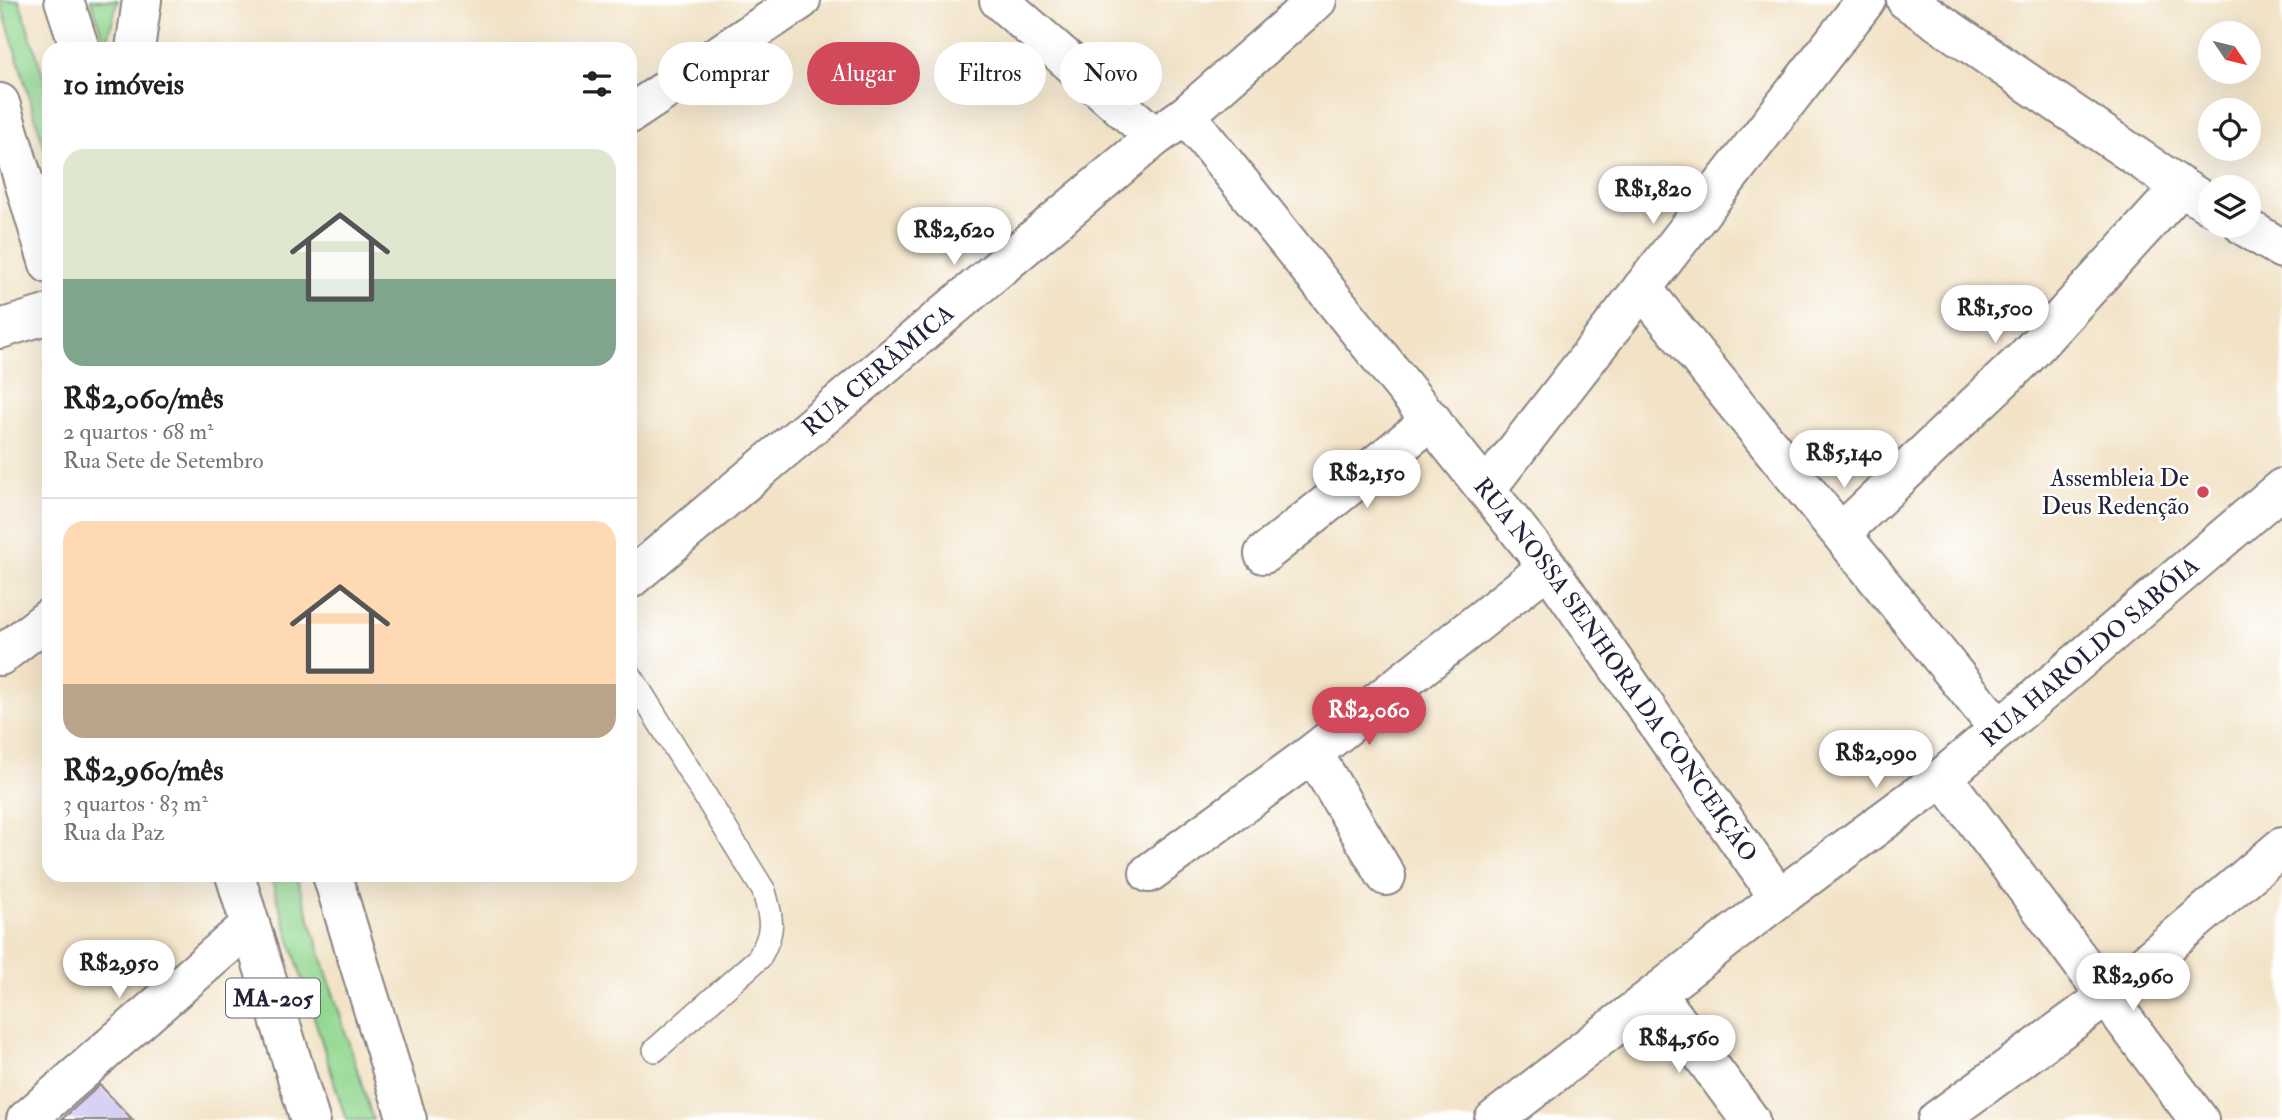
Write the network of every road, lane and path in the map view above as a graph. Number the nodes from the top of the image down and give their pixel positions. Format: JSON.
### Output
{"nodes":[{"id":1,"x":64,"y":0,"type":"edge"},
{"id":2,"x":142,"y":0,"type":"edge"},
{"id":3,"x":802,"y":0,"type":"edge"},
{"id":4,"x":999,"y":0,"type":"edge"},
{"id":5,"x":1317,"y":0,"type":"edge"},
{"id":6,"x":1866,"y":0,"type":"edge"},
{"id":7,"x":1906,"y":0,"type":"edge"},
{"id":8,"x":78,"y":42,"type":"edge"},
{"id":9,"x":136,"y":42,"type":"edge"},
{"id":10,"x":0,"y":103,"type":"edge"},
{"id":11,"x":637,"y":109,"type":"edge"},
{"id":12,"x":1186,"y":115,"type":"junction"},
{"id":13,"x":1155,"y":137,"type":"junction"},
{"id":14,"x":2195,"y":196,"type":"edge"},
{"id":15,"x":2261,"y":236,"type":"edge"},
{"id":16,"x":42,"y":241,"type":"edge"},
{"id":17,"x":2282,"y":249,"type":"edge"},
{"id":18,"x":1642,"y":288,"type":"junction"},
{"id":19,"x":42,"y":316,"type":"edge"},
{"id":20,"x":0,"y":329,"type":"edge"},
{"id":21,"x":1432,"y":420,"type":"junction"},
{"id":22,"x":1487,"y":488,"type":"junction"},
{"id":23,"x":2282,"y":488,"type":"edge"},
{"id":24,"x":1841,"y":533,"type":"junction"},
{"id":25,"x":1264,"y":554,"type":"dead end"},
{"id":26,"x":1548,"y":567,"type":"junction"},
{"id":27,"x":637,"y":573,"type":"edge"},
{"id":28,"x":42,"y":623,"type":"edge"},
{"id":29,"x":0,"y":656,"type":"edge"},
{"id":30,"x":637,"y":686,"type":"edge"},
{"id":31,"x":1999,"y":729,"type":"junction"},
{"id":32,"x":1313,"y":753,"type":"junction"},
{"id":33,"x":1943,"y":777,"type":"junction"},
{"id":34,"x":2282,"y":847,"type":"edge"},
{"id":35,"x":1149,"y":873,"type":"dead end"},
{"id":36,"x":1386,"y":876,"type":"dead end"},
{"id":37,"x":237,"y":882,"type":"edge"},
{"id":38,"x":334,"y":882,"type":"edge"},
{"id":39,"x":1779,"y":898,"type":"junction"},
{"id":40,"x":250,"y":925,"type":"junction"},
{"id":41,"x":1657,"y":994,"type":"junction"},
{"id":42,"x":2107,"y":996,"type":"junction"},
{"id":43,"x":655,"y":1050,"type":"dead end"},
{"id":44,"x":26,"y":1120,"type":"edge"},
{"id":45,"x":310,"y":1120,"type":"edge"},
{"id":46,"x":407,"y":1120,"type":"edge"},
{"id":47,"x":1494,"y":1120,"type":"edge"},
{"id":48,"x":1750,"y":1120,"type":"edge"},
{"id":49,"x":1937,"y":1120,"type":"edge"},
{"id":50,"x":2199,"y":1120,"type":"edge"}],
"edges":[{"from":1,"to":8,"type":"street"},
{"from":2,"to":9,"type":"street"},
{"from":3,"to":11,"type":"street"},
{"from":4,"to":13,"type":"street"},
{"from":5,"to":12,"type":"street","name":"RUA CERÂMICA"},
{"from":6,"to":18,"type":"street"},
{"from":7,"to":14,"type":"street"},
{"from":10,"to":16,"type":"street"},
{"from":12,"to":13,"type":"street","name":"RUA CERÂMICA"},
{"from":12,"to":21,"type":"street","name":"RUA NOSSA SENHORA DA CONCEIÇÃO"},
{"from":13,"to":27,"type":"street","name":"RUA CERÂMICA"},
{"from":14,"to":24,"type":"street"},
{"from":15,"to":17,"type":"street"},
{"from":18,"to":22,"type":"street"},
{"from":18,"to":24,"type":"street"},
{"from":19,"to":20,"type":"street"},
{"from":21,"to":22,"type":"street","name":"RUA NOSSA SENHORA DA CONCEIÇÃO"},
{"from":21,"to":25,"type":"street"},
{"from":22,"to":26,"type":"street","name":"RUA NOSSA SENHORA DA CONCEIÇÃO"},
{"from":23,"to":31,"type":"street","name":"RUA HAROLDO SABÓIA"},
{"from":24,"to":31,"type":"street"},
{"from":26,"to":32,"type":"street"},
{"from":26,"to":39,"type":"street","name":"RUA NOSSA SENHORA DA CONCEIÇÃO"},
{"from":28,"to":29,"type":"street"},
{"from":30,"to":43,"type":"lane"},
{"from":31,"to":33,"type":"street","name":"RUA HAROLDO SABÓIA"},
{"from":32,"to":35,"type":"street"},
{"from":32,"to":36,"type":"street"},
{"from":33,"to":39,"type":"street","name":"RUA HAROLDO SABÓIA"},
{"from":33,"to":42,"type":"street"},
{"from":34,"to":42,"type":"street"},
{"from":37,"to":40,"type":"street","number":"MA-205"},
{"from":38,"to":46,"type":"street"},
{"from":39,"to":41,"type":"street","name":"RUA HAROLDO SABÓIA"},
{"from":40,"to":44,"type":"street"},
{"from":40,"to":45,"type":"street","number":"MA-205"},
{"from":41,"to":47,"type":"street","name":"RUA HAROLDO SABÓIA"},
{"from":41,"to":48,"type":"street"},
{"from":42,"to":49,"type":"street"},
{"from":42,"to":50,"type":"street"}]}
